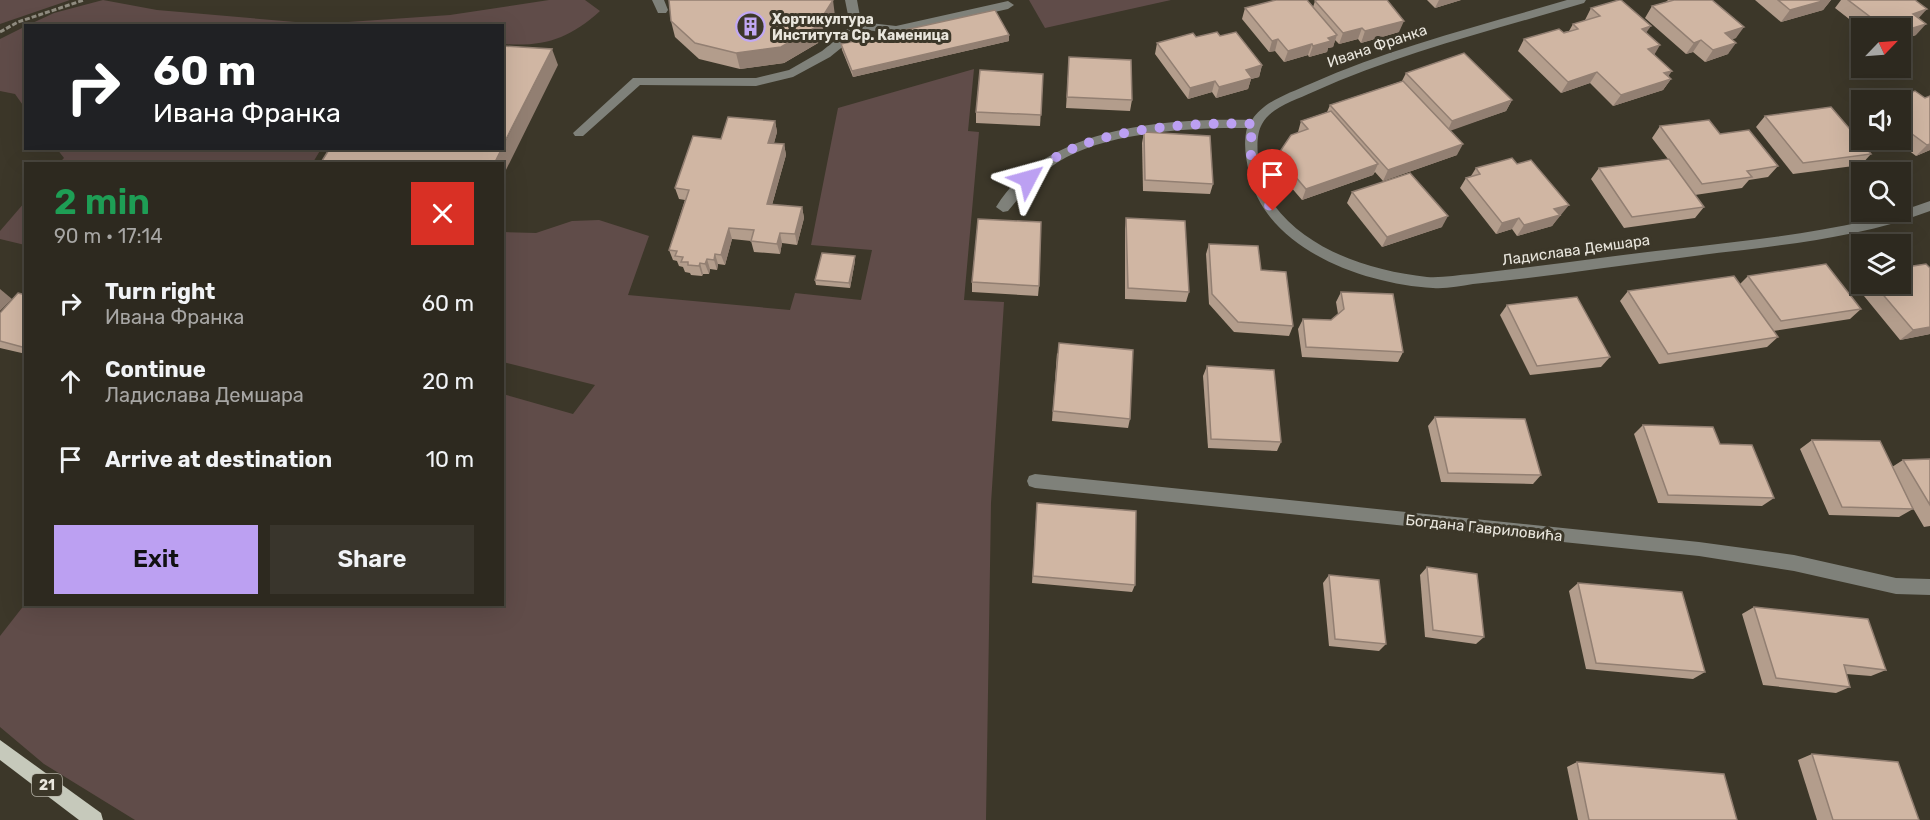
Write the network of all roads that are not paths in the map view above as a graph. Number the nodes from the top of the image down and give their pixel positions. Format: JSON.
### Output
{"nodes":[{"id":1,"x":851,"y":0,"type":"edge"},
{"id":2,"x":1580,"y":0,"type":"edge"},
{"id":3,"x":1008,"y":5,"type":"dead end"},
{"id":4,"x":856,"y":25,"type":"junction"},
{"id":5,"x":1254,"y":124,"type":"junction"},
{"id":6,"x":579,"y":133,"type":"dead end"},
{"id":7,"x":1930,"y":206,"type":"edge"},
{"id":8,"x":1003,"y":207,"type":"dead end"},
{"id":9,"x":1035,"y":481,"type":"dead end"},
{"id":10,"x":1930,"y":587,"type":"edge"},
{"id":11,"x":0,"y":749,"type":"edge"},
{"id":12,"x":94,"y":820,"type":"edge"}],
"edges":[{"from":1,"to":4,"type":"street"},
{"from":2,"to":5,"type":"street","name":"Ивана Франка"},
{"from":3,"to":4,"type":"street"},
{"from":4,"to":6,"type":"street"},
{"from":5,"to":7,"type":"street","name":"Ладислава Демшара"},
{"from":5,"to":8,"type":"street"},
{"from":9,"to":10,"type":"street","name":"Богдана Гавриловића"},
{"from":11,"to":12,"type":"main road","number":"21"}]}
